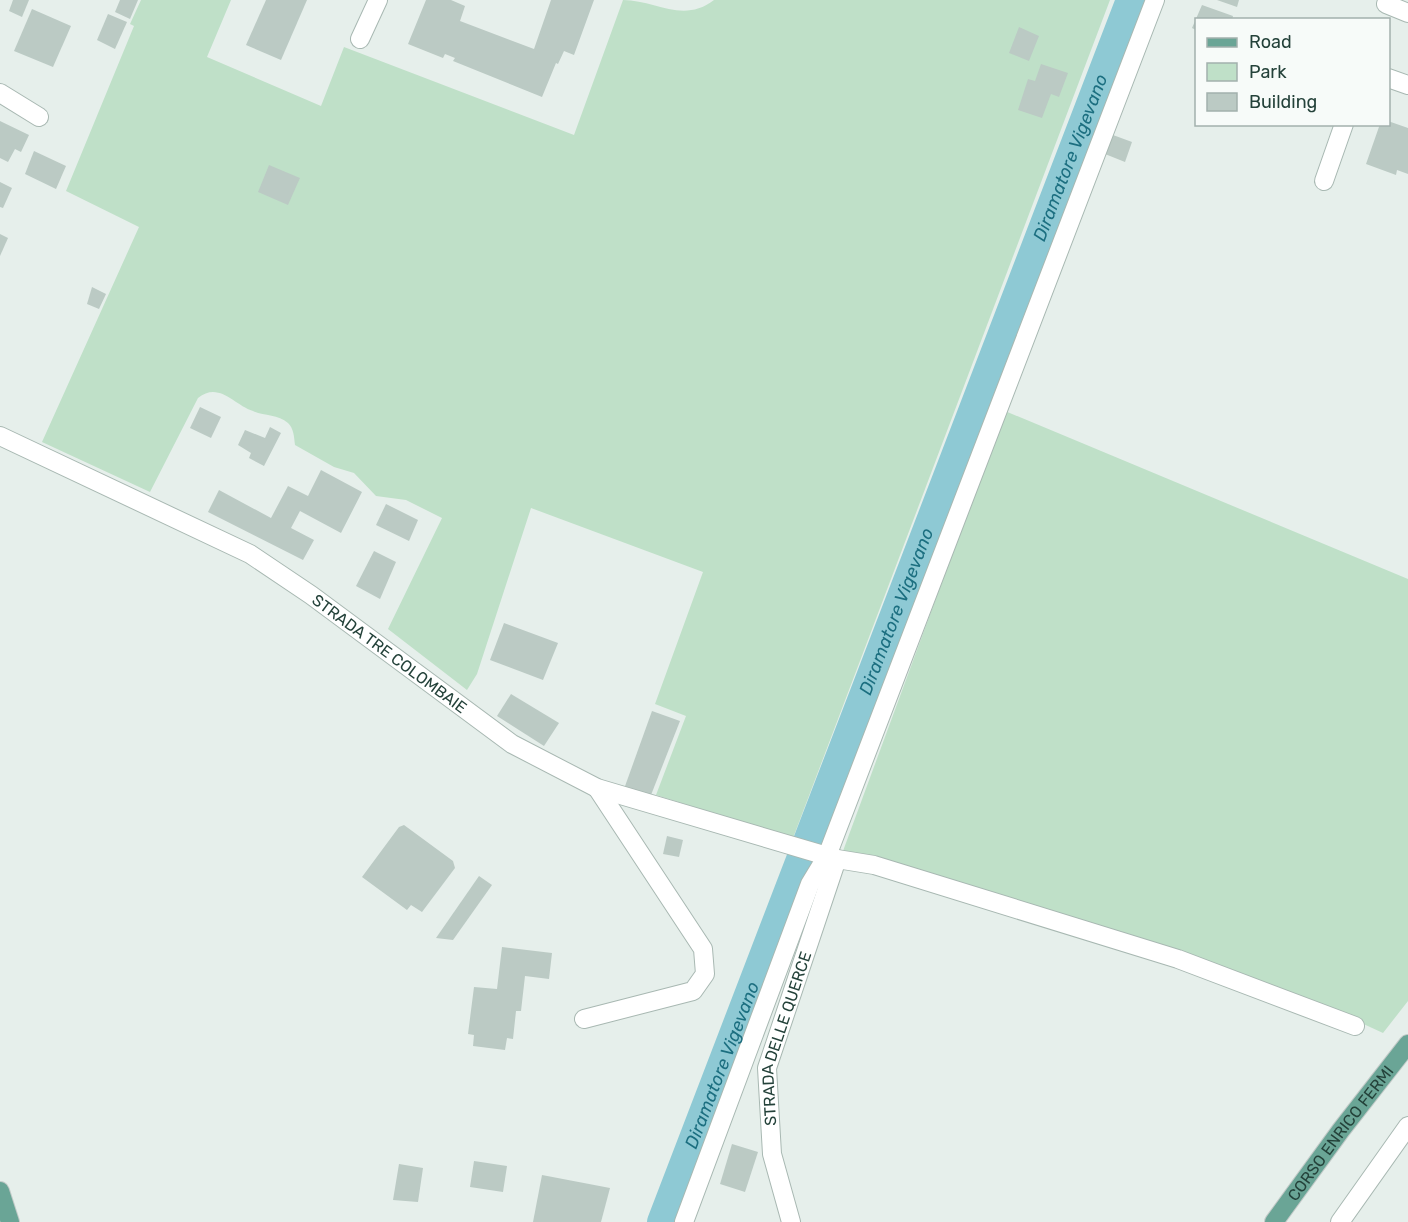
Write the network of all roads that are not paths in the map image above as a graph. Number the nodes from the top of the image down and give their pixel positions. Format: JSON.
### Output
{"nodes":[{"id":1,"x":378,"y":0,"type":"edge"},
{"id":2,"x":1155,"y":0,"type":"edge"},
{"id":3,"x":1384,"y":8,"type":"edge"},
{"id":4,"x":1408,"y":13,"type":"edge"},
{"id":5,"x":360,"y":39,"type":"dead end"},
{"id":6,"x":1390,"y":78,"type":"edge"},
{"id":7,"x":1408,"y":85,"type":"edge"},
{"id":8,"x":0,"y":93,"type":"edge"},
{"id":9,"x":39,"y":117,"type":"dead end"},
{"id":10,"x":1343,"y":126,"type":"edge"},
{"id":11,"x":1324,"y":181,"type":"dead end"},
{"id":12,"x":0,"y":436,"type":"edge"},
{"id":13,"x":597,"y":788,"type":"junction"},
{"id":14,"x":828,"y":857,"type":"junction"},
{"id":15,"x":584,"y":1019,"type":"dead end"},
{"id":16,"x":1355,"y":1026,"type":"dead end"},
{"id":17,"x":1408,"y":1044,"type":"edge"},
{"id":18,"x":1408,"y":1126,"type":"edge"},
{"id":19,"x":0,"y":1191,"type":"edge"},
{"id":20,"x":10,"y":1222,"type":"edge"},
{"id":21,"x":684,"y":1222,"type":"edge"},
{"id":22,"x":791,"y":1222,"type":"edge"},
{"id":23,"x":1274,"y":1222,"type":"edge"},
{"id":24,"x":1340,"y":1222,"type":"edge"}],
"edges":[{"from":1,"to":5,"type":"street"},
{"from":2,"to":14,"type":"street"},
{"from":3,"to":4,"type":"street"},
{"from":6,"to":7,"type":"street"},
{"from":8,"to":9,"type":"street"},
{"from":10,"to":11,"type":"street"},
{"from":12,"to":13,"type":"street","name":"STRADA TRE COLOMBAIE"},
{"from":13,"to":14,"type":"street","name":"STRADA TRE COLOMBAIE"},
{"from":13,"to":15,"type":"street"},
{"from":14,"to":16,"type":"street","name":"STRADA TRE COLOMBAIE"},
{"from":14,"to":21,"type":"street"},
{"from":14,"to":22,"type":"street","name":"STRADA DELLE QUERCE"},
{"from":17,"to":23,"type":"main road","name":"CORSO ENRICO FERMI"},
{"from":18,"to":24,"type":"street"},
{"from":19,"to":20,"type":"main road"}]}
